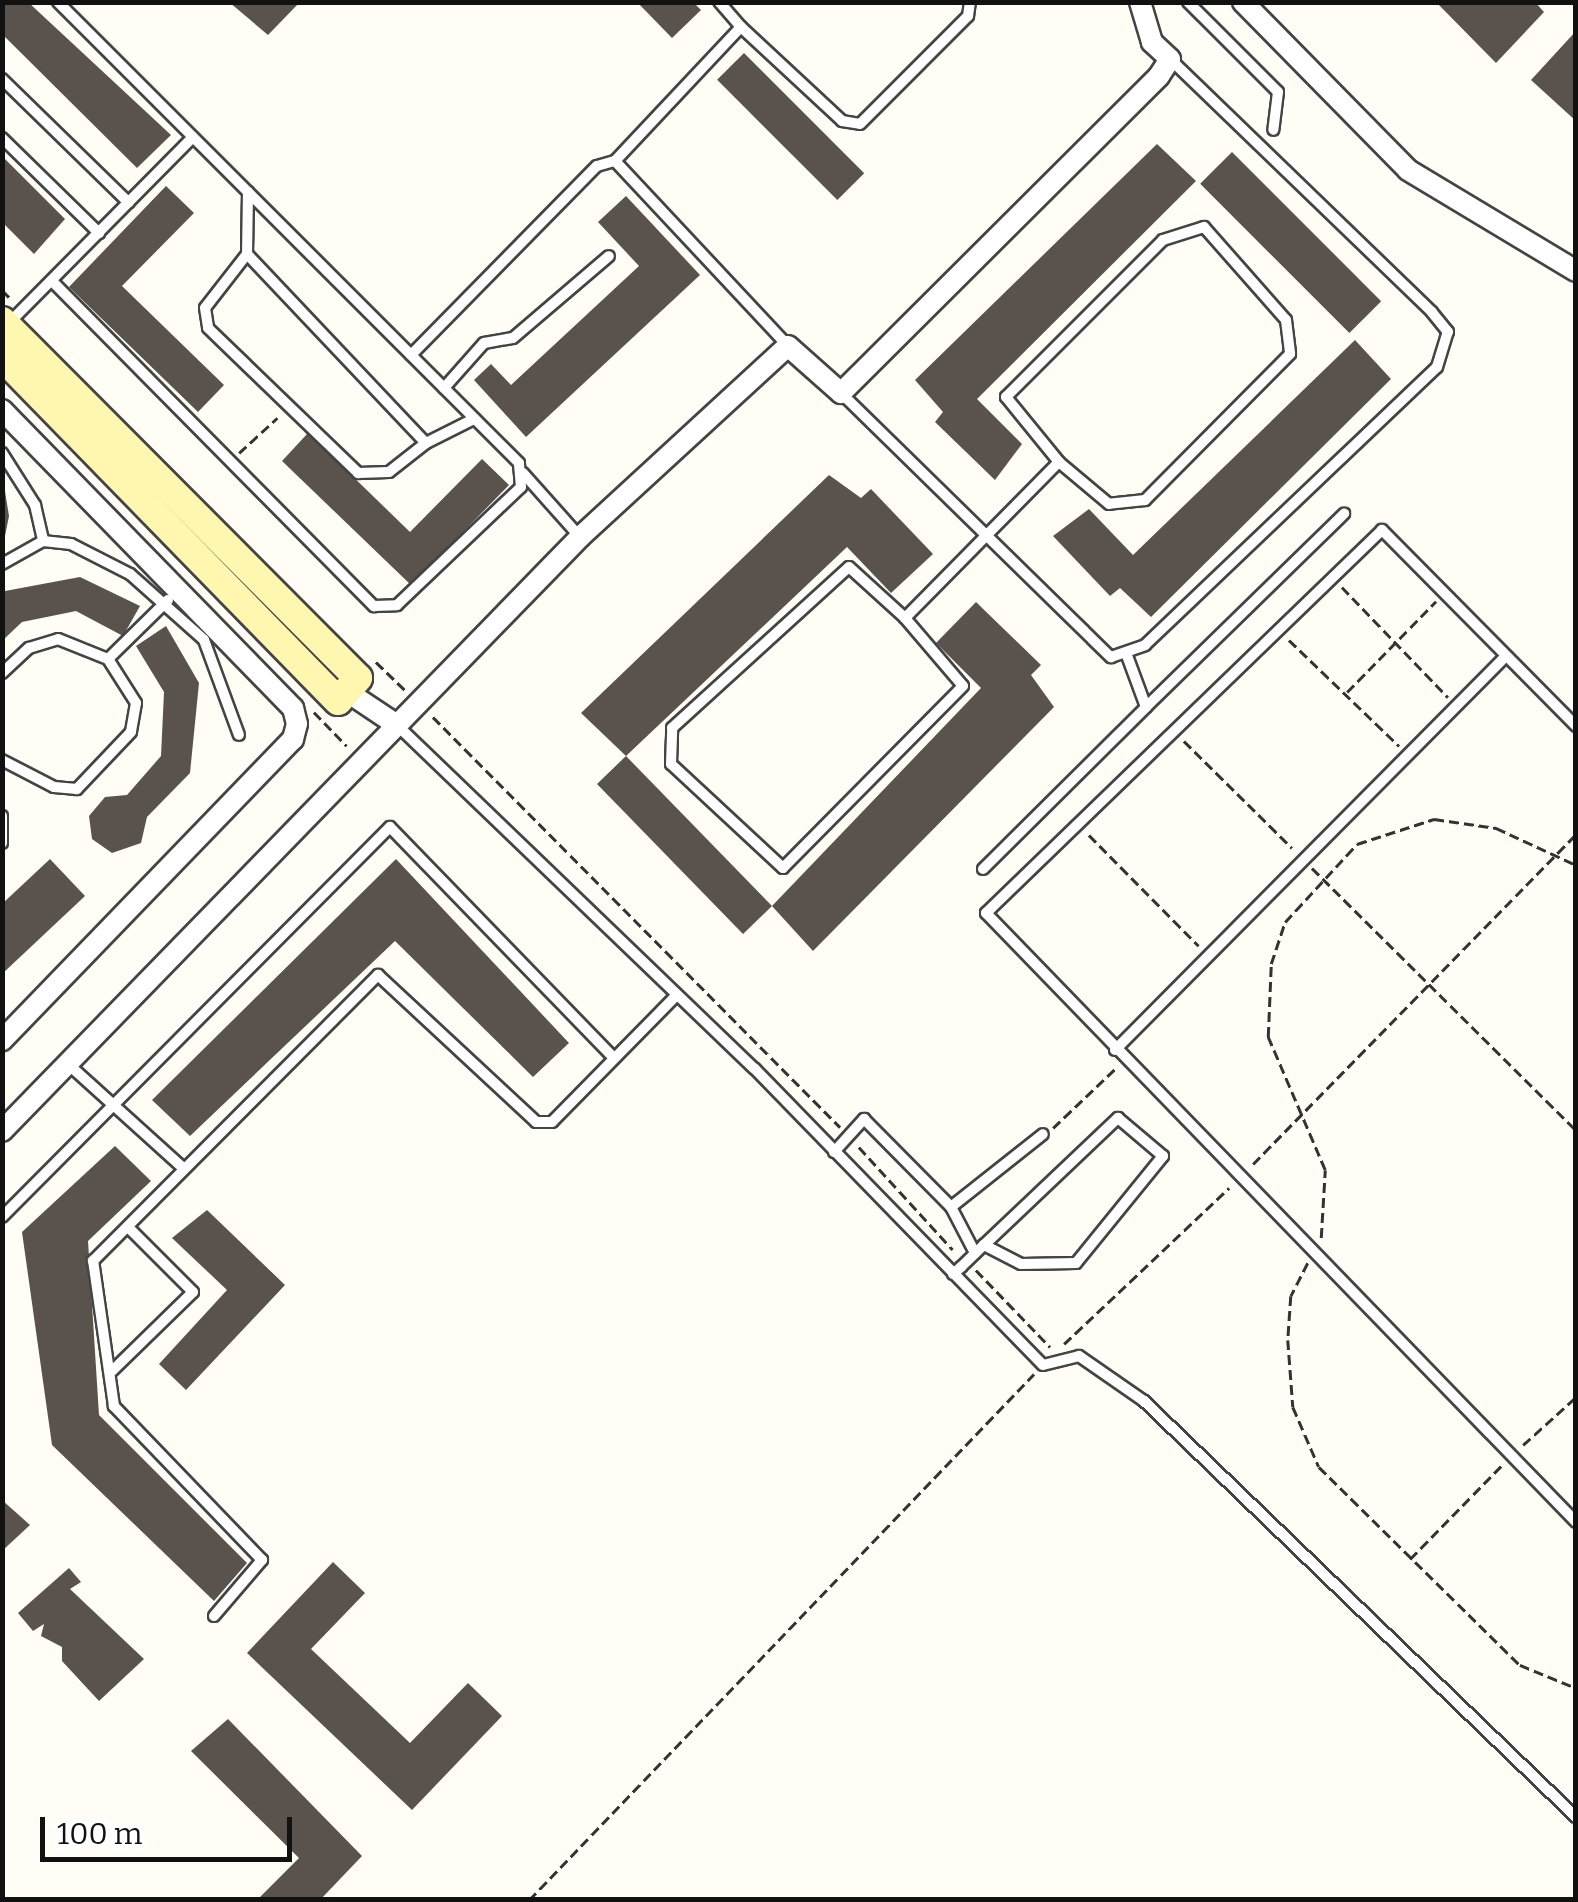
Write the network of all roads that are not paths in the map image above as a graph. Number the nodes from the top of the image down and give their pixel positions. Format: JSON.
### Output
{"nodes":[{"id":1,"x":58,"y":2,"type":"edge"},
{"id":2,"x":719,"y":2,"type":"edge"},
{"id":3,"x":970,"y":2,"type":"edge"},
{"id":4,"x":1140,"y":2,"type":"edge"},
{"id":5,"x":1188,"y":2,"type":"edge"},
{"id":6,"x":1243,"y":2,"type":"edge"},
{"id":7,"x":741,"y":27,"type":"junction"},
{"id":8,"x":1170,"y":59,"type":"junction"},
{"id":9,"x":2,"y":79,"type":"edge"},
{"id":10,"x":1273,"y":130,"type":"dead end"},
{"id":11,"x":2,"y":138,"type":"edge"},
{"id":12,"x":193,"y":138,"type":"junction"},
{"id":13,"x":614,"y":161,"type":"junction"},
{"id":14,"x":248,"y":192,"type":"junction"},
{"id":15,"x":129,"y":203,"type":"junction"},
{"id":16,"x":98,"y":233,"type":"junction"},
{"id":17,"x":247,"y":254,"type":"junction"},
{"id":18,"x":609,"y":256,"type":"dead end"},
{"id":19,"x":1576,"y":271,"type":"edge"},
{"id":20,"x":52,"y":281,"type":"junction"},
{"id":21,"x":8,"y":321,"type":"edge"},
{"id":22,"x":788,"y":346,"type":"junction"},
{"id":23,"x":411,"y":355,"type":"junction"},
{"id":24,"x":2,"y":357,"type":"edge"},
{"id":25,"x":444,"y":388,"type":"junction"},
{"id":26,"x":841,"y":393,"type":"junction"},
{"id":27,"x":2,"y":410,"type":"edge"},
{"id":28,"x":474,"y":418,"type":"junction"},
{"id":29,"x":426,"y":442,"type":"junction"},
{"id":30,"x":2,"y":453,"type":"edge"},
{"id":31,"x":1059,"y":462,"type":"junction"},
{"id":32,"x":524,"y":473,"type":"junction"},
{"id":33,"x":1344,"y":514,"type":"dead end"},
{"id":34,"x":580,"y":538,"type":"junction"},
{"id":35,"x":986,"y":538,"type":"junction"},
{"id":36,"x":44,"y":541,"type":"junction"},
{"id":37,"x":2,"y":564,"type":"edge"},
{"id":38,"x":241,"y":581,"type":"junction"},
{"id":39,"x":171,"y":596,"type":"junction"},
{"id":40,"x":205,"y":617,"type":"junction"},
{"id":41,"x":905,"y":618,"type":"junction"},
{"id":42,"x":1126,"y":654,"type":"junction"},
{"id":43,"x":1506,"y":656,"type":"junction"},
{"id":44,"x":108,"y":659,"type":"junction"},
{"id":45,"x":2,"y":673,"type":"edge"},
{"id":46,"x":346,"y":691,"type":"joint"},
{"id":47,"x":1146,"y":707,"type":"junction"},
{"id":48,"x":397,"y":725,"type":"junction"},
{"id":49,"x":1576,"y":726,"type":"edge"},
{"id":50,"x":239,"y":735,"type":"dead end"},
{"id":51,"x":4,"y":757,"type":"edge"},
{"id":52,"x":2,"y":816,"type":"edge"},
{"id":53,"x":2,"y":843,"type":"edge"},
{"id":54,"x":983,"y":869,"type":"dead end"},
{"id":55,"x":677,"y":995,"type":"junction"},
{"id":56,"x":2,"y":1040,"type":"edge"},
{"id":57,"x":1115,"y":1050,"type":"junction"},
{"id":58,"x":614,"y":1058,"type":"junction"},
{"id":59,"x":68,"y":1064,"type":"junction"},
{"id":60,"x":112,"y":1104,"type":"junction"},
{"id":61,"x":2,"y":1130,"type":"edge"},
{"id":62,"x":1043,"y":1134,"type":"road end"},
{"id":63,"x":834,"y":1152,"type":"junction"},
{"id":64,"x":182,"y":1167,"type":"junction"},
{"id":65,"x":951,"y":1207,"type":"junction"},
{"id":66,"x":2,"y":1216,"type":"edge"},
{"id":67,"x":128,"y":1227,"type":"junction"},
{"id":68,"x":979,"y":1249,"type":"junction"},
{"id":69,"x":957,"y":1270,"type":"junction"},
{"id":70,"x":112,"y":1371,"type":"junction"},
{"id":71,"x":1576,"y":1522,"type":"edge"},
{"id":72,"x":214,"y":1616,"type":"dead end"},
{"id":73,"x":1576,"y":1817,"type":"edge"}],
"edges":[{"from":1,"to":12,"type":"lane"},
{"from":2,"to":7,"type":"lane"},
{"from":3,"to":7,"type":"lane"},
{"from":4,"to":8,"type":"street"},
{"from":5,"to":10,"type":"lane"},
{"from":6,"to":19,"type":"street"},
{"from":7,"to":13,"type":"lane"},
{"from":8,"to":26,"type":"street"},
{"from":8,"to":42,"type":"lane"},
{"from":9,"to":15,"type":"lane"},
{"from":11,"to":16,"type":"lane"},
{"from":12,"to":14,"type":"lane"},
{"from":12,"to":15,"type":"lane"},
{"from":13,"to":22,"type":"lane"},
{"from":13,"to":23,"type":"lane"},
{"from":14,"to":17,"type":"lane"},
{"from":14,"to":23,"type":"lane"},
{"from":15,"to":16,"type":"lane"},
{"from":16,"to":20,"type":"lane"},
{"from":17,"to":29,"type":"lane"},
{"from":17,"to":29,"type":"lane"},
{"from":18,"to":25,"type":"lane"},
{"from":20,"to":21,"type":"lane"},
{"from":20,"to":32,"type":"lane"},
{"from":21,"to":38,"type":"street"},
{"from":22,"to":26,"type":"street"},
{"from":22,"to":34,"type":"street"},
{"from":23,"to":25,"type":"lane"},
{"from":24,"to":38,"type":"street"},
{"from":25,"to":28,"type":"lane"},
{"from":26,"to":35,"type":"lane"},
{"from":27,"to":39,"type":"street"},
{"from":28,"to":29,"type":"lane"},
{"from":28,"to":32,"type":"lane"},
{"from":30,"to":36,"type":"lane"},
{"from":31,"to":31,"type":"lane"},
{"from":31,"to":35,"type":"lane"},
{"from":32,"to":34,"type":"lane"},
{"from":33,"to":47,"type":"lane"},
{"from":34,"to":48,"type":"street"},
{"from":35,"to":41,"type":"lane"},
{"from":35,"to":42,"type":"lane"},
{"from":36,"to":37,"type":"lane"},
{"from":36,"to":39,"type":"lane"},
{"from":38,"to":40,"type":"street"},
{"from":38,"to":46,"type":"street"},
{"from":39,"to":40,"type":"street"},
{"from":39,"to":44,"type":"lane"},
{"from":39,"to":50,"type":"lane"},
{"from":40,"to":56,"type":"street"},
{"from":41,"to":41,"type":"lane"},
{"from":42,"to":47,"type":"lane"},
{"from":43,"to":49,"type":"lane"},
{"from":43,"to":57,"type":"lane"},
{"from":43,"to":57,"type":"lane"},
{"from":44,"to":45,"type":"lane"},
{"from":44,"to":51,"type":"lane"},
{"from":46,"to":48,"type":"street"},
{"from":47,"to":54,"type":"lane"},
{"from":48,"to":55,"type":"lane"},
{"from":48,"to":59,"type":"street"},
{"from":52,"to":53,"type":"lane"},
{"from":55,"to":58,"type":"lane"},
{"from":55,"to":63,"type":"lane"},
{"from":57,"to":71,"type":"lane"},
{"from":58,"to":60,"type":"lane"},
{"from":58,"to":64,"type":"lane"},
{"from":59,"to":60,"type":"lane"},
{"from":59,"to":61,"type":"street"},
{"from":60,"to":64,"type":"lane"},
{"from":60,"to":66,"type":"lane"},
{"from":62,"to":65,"type":"lane"},
{"from":63,"to":65,"type":"lane"},
{"from":63,"to":69,"type":"lane"},
{"from":64,"to":67,"type":"lane"},
{"from":65,"to":68,"type":"lane"},
{"from":67,"to":70,"type":"lane"},
{"from":67,"to":70,"type":"lane"},
{"from":68,"to":68,"type":"lane"},
{"from":68,"to":69,"type":"lane"},
{"from":69,"to":73,"type":"lane"},
{"from":70,"to":72,"type":"lane"}]}
